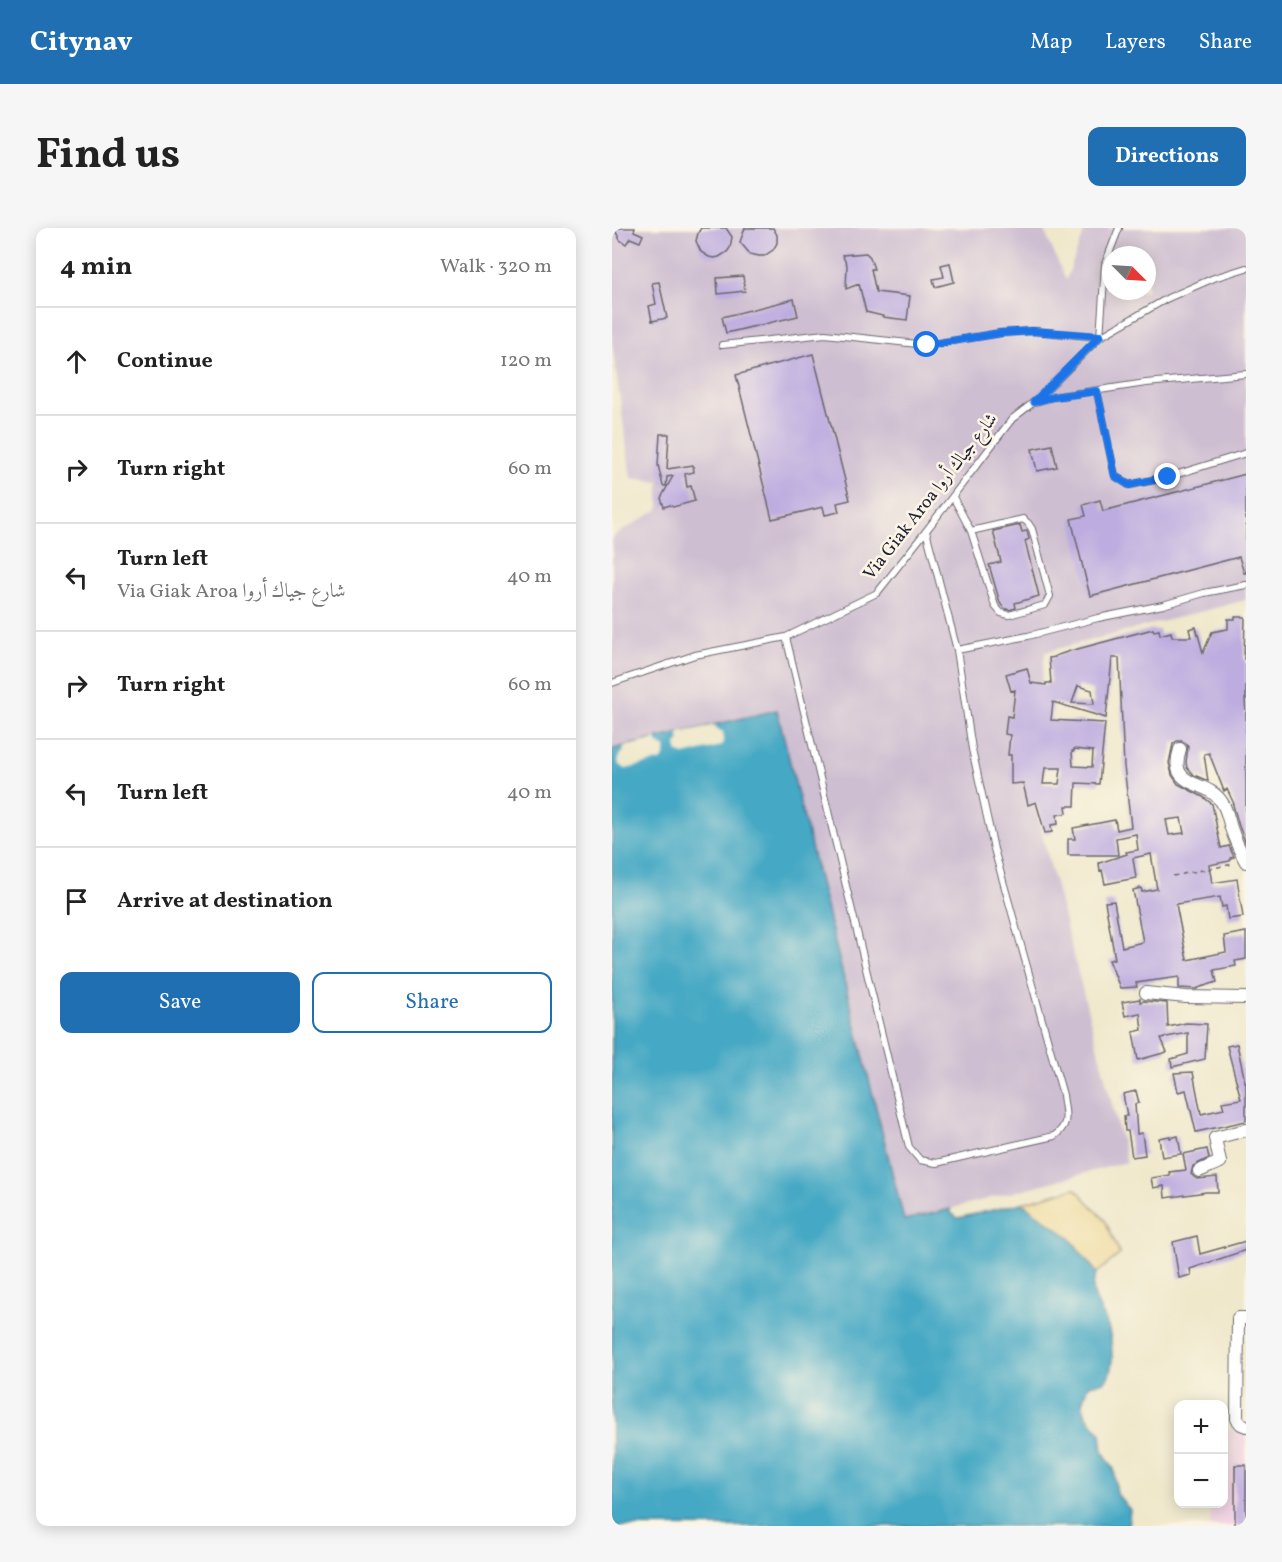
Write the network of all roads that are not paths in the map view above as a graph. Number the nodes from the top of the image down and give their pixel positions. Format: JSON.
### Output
{"nodes":[{"id":1,"x":1119,"y":228,"type":"edge"},
{"id":2,"x":1246,"y":268,"type":"edge"},
{"id":3,"x":1100,"y":336,"type":"junction"},
{"id":4,"x":722,"y":345,"type":"dead end"},
{"id":5,"x":1246,"y":374,"type":"edge"},
{"id":6,"x":1097,"y":391,"type":"junction"},
{"id":7,"x":1034,"y":402,"type":"junction"},
{"id":8,"x":1246,"y":453,"type":"edge"},
{"id":9,"x":953,"y":497,"type":"junction"},
{"id":10,"x":926,"y":531,"type":"junction"},
{"id":11,"x":971,"y":531,"type":"junction"},
{"id":12,"x":1246,"y":585,"type":"edge"},
{"id":13,"x":786,"y":637,"type":"junction"},
{"id":14,"x":957,"y":650,"type":"junction"},
{"id":15,"x":612,"y":682,"type":"edge"},
{"id":16,"x":1180,"y":749,"type":"dead end"},
{"id":17,"x":1246,"y":862,"type":"edge"},
{"id":18,"x":1146,"y":993,"type":"dead end"},
{"id":19,"x":1246,"y":998,"type":"edge"},
{"id":20,"x":1246,"y":1130,"type":"edge"},
{"id":21,"x":1199,"y":1171,"type":"dead end"},
{"id":22,"x":1246,"y":1318,"type":"edge"},
{"id":23,"x":1246,"y":1426,"type":"edge"}],
"edges":[{"from":1,"to":3,"type":"lane"},
{"from":2,"to":3,"type":"lane"},
{"from":3,"to":4,"type":"lane"},
{"from":3,"to":7,"type":"lane"},
{"from":5,"to":6,"type":"lane","name":"Via Giak Aroa شارع جياك أروا"},
{"from":6,"to":7,"type":"lane","name":"Via Giak Aroa شارع جياك أروا"},
{"from":6,"to":8,"type":"lane"},
{"from":7,"to":9,"type":"lane","name":"Via Giak Aroa شارع جياك أروا"},
{"from":9,"to":10,"type":"lane","name":"Via Giak Aroa شارع جياك أروا"},
{"from":9,"to":11,"type":"lane"},
{"from":10,"to":13,"type":"lane","name":"Via Giak Aroa شارع جياك أروا"},
{"from":10,"to":14,"type":"lane"},
{"from":11,"to":11,"type":"lane"},
{"from":12,"to":14,"type":"lane"},
{"from":13,"to":14,"type":"lane"},
{"from":13,"to":15,"type":"lane","name":"Via Giak Aroa شارع جياك أروا"},
{"from":16,"to":17,"type":"street"},
{"from":18,"to":19,"type":"street"},
{"from":20,"to":21,"type":"street"},
{"from":22,"to":23,"type":"street"}]}
